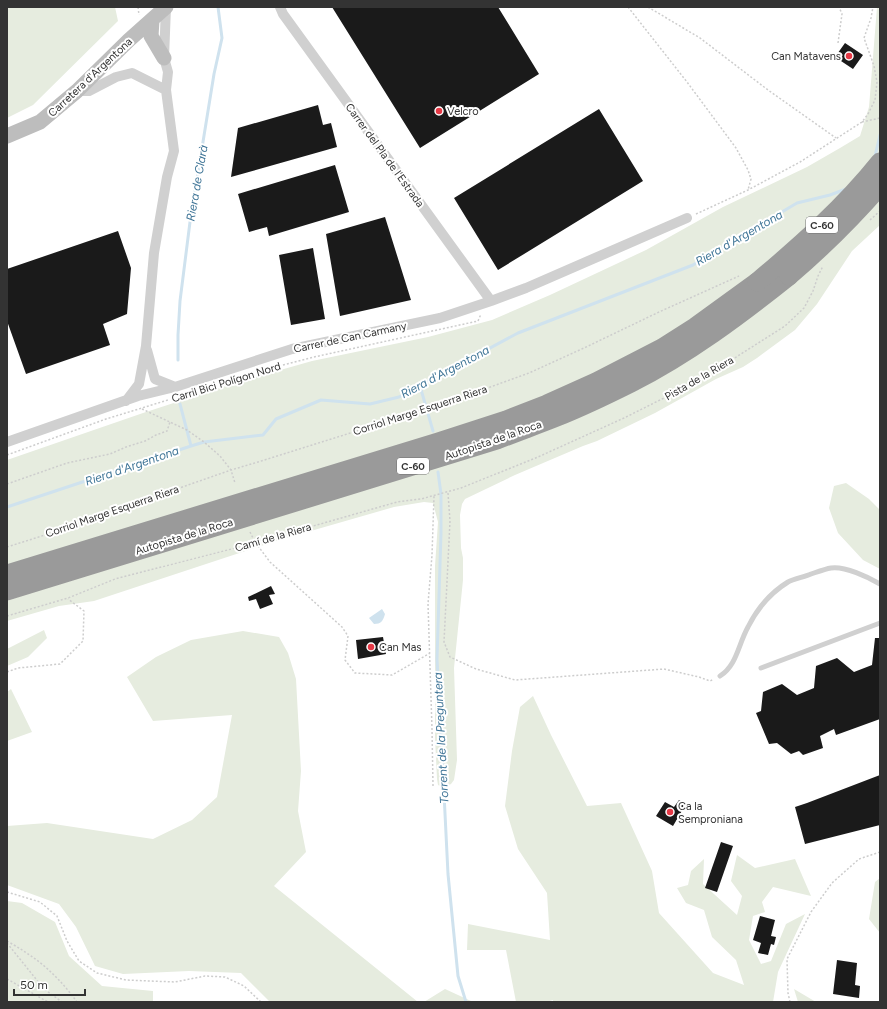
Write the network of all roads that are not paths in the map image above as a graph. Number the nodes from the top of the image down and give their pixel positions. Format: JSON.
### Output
{"nodes":[{"id":1,"x":166,"y":7,"type":"edge"},
{"id":2,"x":280,"y":7,"type":"edge"},
{"id":3,"x":152,"y":20,"type":"junction"},
{"id":4,"x":164,"y":58,"type":"junction"},
{"id":5,"x":166,"y":90,"type":"junction"},
{"id":6,"x":77,"y":91,"type":"junction"},
{"id":7,"x":7,"y":136,"type":"edge"},
{"id":8,"x":880,"y":162,"type":"edge"},
{"id":9,"x":880,"y":186,"type":"edge"},
{"id":10,"x":687,"y":218,"type":"road end"},
{"id":11,"x":491,"y":301,"type":"junction"},
{"id":12,"x":146,"y":346,"type":"junction"},
{"id":13,"x":174,"y":387,"type":"junction"},
{"id":14,"x":126,"y":401,"type":"junction"},
{"id":15,"x":7,"y":442,"type":"edge"},
{"id":16,"x":7,"y":574,"type":"edge"},
{"id":17,"x":880,"y":584,"type":"edge"},
{"id":18,"x":7,"y":591,"type":"edge"},
{"id":19,"x":880,"y":623,"type":"edge"},
{"id":20,"x":761,"y":668,"type":"dead end"},
{"id":21,"x":720,"y":676,"type":"road end"}],
"edges":[{"from":1,"to":3,"type":"street","name":"Carretera d'Argentona"},
{"from":1,"to":4,"type":"street"},
{"from":2,"to":11,"type":"street","name":"Carrer del Pla de l'Estrada"},
{"from":3,"to":4,"type":"street"},
{"from":3,"to":6,"type":"street","name":"Carretera d'Argentona"},
{"from":4,"to":5,"type":"street"},
{"from":5,"to":6,"type":"street"},
{"from":5,"to":12,"type":"street"},
{"from":6,"to":7,"type":"street","name":"Carretera d'Argentona"},
{"from":8,"to":16,"type":"highway","name":"Autopista de la Roca","number":"C-60","bridge":true},
{"from":9,"to":18,"type":"highway","name":"Autopista de la Roca","number":"C-60","bridge":true},
{"from":10,"to":11,"type":"street","name":"Carrer de Can Carmany"},
{"from":11,"to":13,"type":"street","name":"Carrer de Can Carmany"},
{"from":12,"to":13,"type":"street"},
{"from":12,"to":14,"type":"street"},
{"from":13,"to":14,"type":"street","name":"Carrer de Can Carmany"},
{"from":14,"to":15,"type":"street","name":"Carrer de Can Carmany"},
{"from":17,"to":21,"type":"lane"},
{"from":19,"to":20,"type":"lane"}]}
